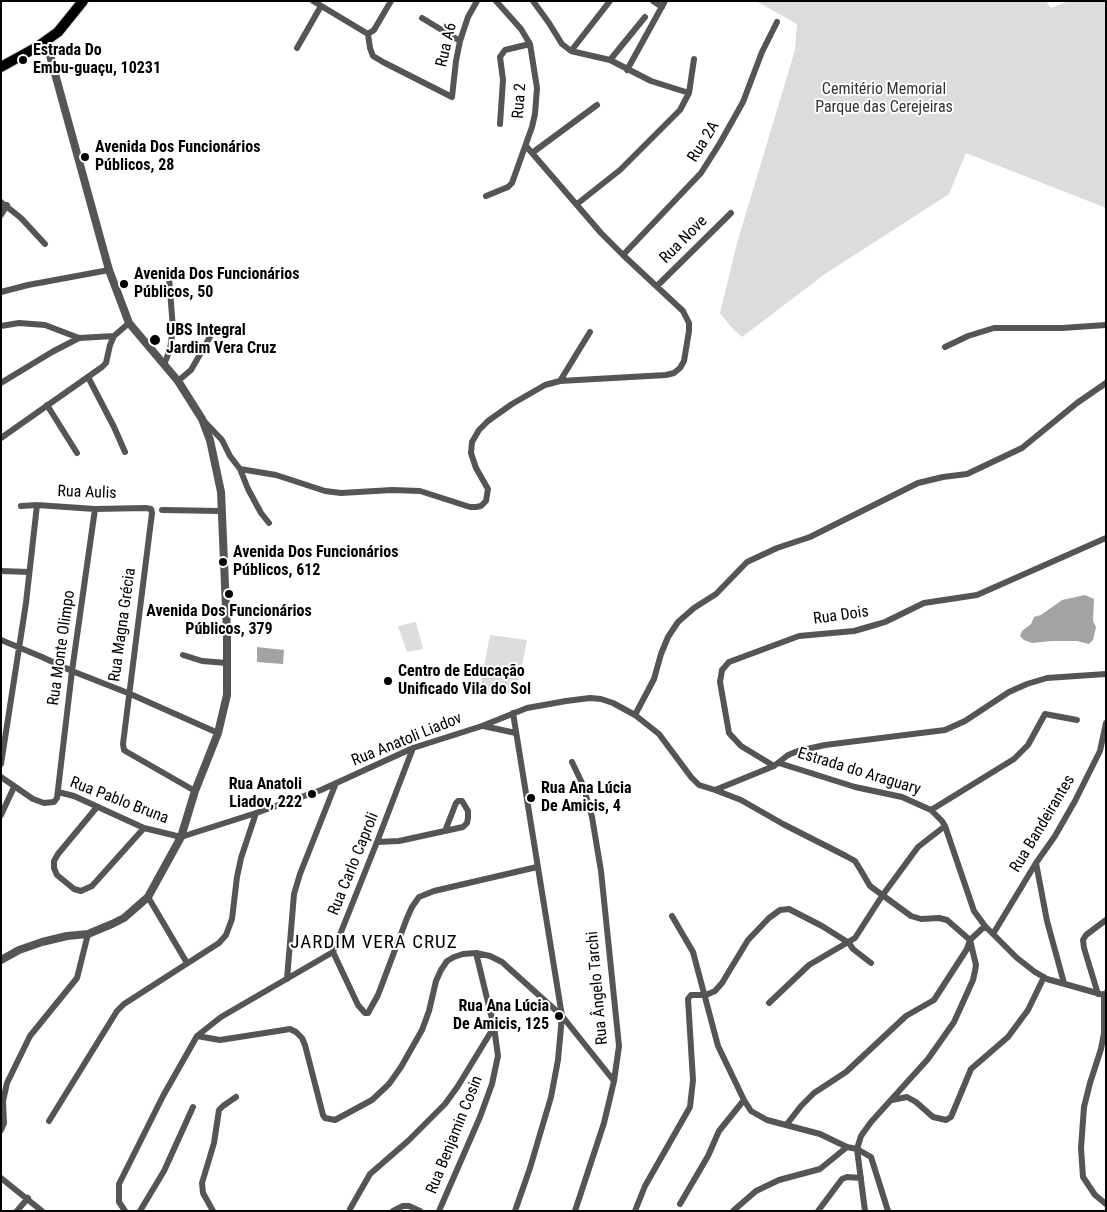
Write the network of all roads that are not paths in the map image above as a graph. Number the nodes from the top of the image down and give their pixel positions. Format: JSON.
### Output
{"nodes":[{"id":1,"x":83,"y":1,"type":"edge"},
{"id":2,"x":313,"y":1,"type":"edge"},
{"id":3,"x":391,"y":1,"type":"edge"},
{"id":4,"x":477,"y":1,"type":"edge"},
{"id":5,"x":496,"y":1,"type":"edge"},
{"id":6,"x":533,"y":1,"type":"edge"},
{"id":7,"x":610,"y":1,"type":"edge"},
{"id":8,"x":653,"y":1,"type":"edge"},
{"id":9,"x":664,"y":4,"type":"edge"},
{"id":10,"x":321,"y":6,"type":"junction"},
{"id":11,"x":645,"y":17,"type":"dead end"},
{"id":12,"x":422,"y":18,"type":"dead end"},
{"id":13,"x":777,"y":22,"type":"dead end"},
{"id":14,"x":368,"y":34,"type":"junction"},
{"id":15,"x":460,"y":40,"type":"junction"},
{"id":16,"x":46,"y":41,"type":"junction"},
{"id":17,"x":530,"y":44,"type":"junction"},
{"id":18,"x":297,"y":48,"type":"dead end"},
{"id":19,"x":571,"y":51,"type":"junction"},
{"id":20,"x":694,"y":59,"type":"dead end"},
{"id":21,"x":610,"y":60,"type":"junction"},
{"id":22,"x":1,"y":67,"type":"edge"},
{"id":23,"x":627,"y":70,"type":"junction"},
{"id":24,"x":689,"y":93,"type":"junction"},
{"id":25,"x":597,"y":105,"type":"dead end"},
{"id":26,"x":500,"y":124,"type":"dead end"},
{"id":27,"x":526,"y":146,"type":"junction"},
{"id":28,"x":532,"y":153,"type":"junction"},
{"id":29,"x":486,"y":196,"type":"dead end"},
{"id":30,"x":4,"y":204,"type":"edge"},
{"id":31,"x":577,"y":204,"type":"junction"},
{"id":32,"x":731,"y":213,"type":"dead end"},
{"id":33,"x":1,"y":215,"type":"edge"},
{"id":34,"x":45,"y":244,"type":"dead end"},
{"id":35,"x":622,"y":255,"type":"junction"},
{"id":36,"x":109,"y":270,"type":"junction"},
{"id":37,"x":169,"y":277,"type":"dead end"},
{"id":38,"x":657,"y":286,"type":"junction"},
{"id":39,"x":1,"y":292,"type":"edge"},
{"id":40,"x":129,"y":323,"type":"junction"},
{"id":41,"x":1106,"y":325,"type":"edge"},
{"id":42,"x":1,"y":326,"type":"edge"},
{"id":43,"x":215,"y":328,"type":"dead end"},
{"id":44,"x":590,"y":332,"type":"dead end"},
{"id":45,"x":114,"y":336,"type":"junction"},
{"id":46,"x":79,"y":338,"type":"junction"},
{"id":47,"x":945,"y":347,"type":"dead end"},
{"id":48,"x":164,"y":365,"type":"junction"},
{"id":49,"x":88,"y":377,"type":"junction"},
{"id":50,"x":178,"y":381,"type":"junction"},
{"id":51,"x":560,"y":381,"type":"junction"},
{"id":52,"x":1,"y":383,"type":"edge"},
{"id":53,"x":1106,"y":383,"type":"edge"},
{"id":54,"x":47,"y":405,"type":"junction"},
{"id":55,"x":202,"y":419,"type":"junction"},
{"id":56,"x":1,"y":438,"type":"edge"},
{"id":57,"x":125,"y":452,"type":"dead end"},
{"id":58,"x":77,"y":453,"type":"dead end"},
{"id":59,"x":240,"y":470,"type":"junction"},
{"id":60,"x":37,"y":505,"type":"junction"},
{"id":61,"x":21,"y":506,"type":"dead end"},
{"id":62,"x":95,"y":509,"type":"junction"},
{"id":63,"x":151,"y":510,"type":"joint"},
{"id":64,"x":162,"y":510,"type":"dead end"},
{"id":65,"x":221,"y":511,"type":"junction"},
{"id":66,"x":269,"y":523,"type":"dead end"},
{"id":67,"x":1106,"y":538,"type":"edge"},
{"id":68,"x":1,"y":571,"type":"edge"},
{"id":69,"x":29,"y":572,"type":"junction"},
{"id":70,"x":1,"y":640,"type":"edge"},
{"id":71,"x":20,"y":648,"type":"junction"},
{"id":72,"x":183,"y":656,"type":"dead end"},
{"id":73,"x":227,"y":663,"type":"junction"},
{"id":74,"x":72,"y":672,"type":"junction"},
{"id":75,"x":1106,"y":674,"type":"edge"},
{"id":76,"x":128,"y":693,"type":"junction"},
{"id":77,"x":513,"y":713,"type":"junction"},
{"id":78,"x":635,"y":715,"type":"junction"},
{"id":79,"x":1078,"y":720,"type":"dead end"},
{"id":80,"x":1106,"y":723,"type":"edge"},
{"id":81,"x":482,"y":726,"type":"junction"},
{"id":82,"x":218,"y":733,"type":"junction"},
{"id":83,"x":516,"y":733,"type":"junction"},
{"id":84,"x":413,"y":748,"type":"junction"},
{"id":85,"x":1103,"y":752,"type":"edge"},
{"id":86,"x":572,"y":762,"type":"dead end"},
{"id":87,"x":1,"y":764,"type":"edge"},
{"id":88,"x":777,"y":764,"type":"junction"},
{"id":89,"x":1,"y":777,"type":"edge"},
{"id":90,"x":336,"y":784,"type":"junction"},
{"id":91,"x":14,"y":787,"type":"junction"},
{"id":92,"x":715,"y":790,"type":"junction"},
{"id":93,"x":195,"y":791,"type":"junction"},
{"id":94,"x":58,"y":792,"type":"junction"},
{"id":95,"x":97,"y":807,"type":"junction"},
{"id":96,"x":932,"y":810,"type":"junction"},
{"id":97,"x":256,"y":813,"type":"junction"},
{"id":98,"x":1,"y":815,"type":"edge"},
{"id":99,"x":945,"y":826,"type":"junction"},
{"id":100,"x":144,"y":828,"type":"junction"},
{"id":101,"x":444,"y":831,"type":"junction"},
{"id":102,"x":181,"y":837,"type":"junction"},
{"id":103,"x":378,"y":842,"type":"junction"},
{"id":104,"x":1036,"y":863,"type":"junction"},
{"id":105,"x":537,"y":868,"type":"junction"},
{"id":106,"x":882,"y":896,"type":"junction"},
{"id":107,"x":148,"y":897,"type":"junction"},
{"id":108,"x":672,"y":916,"type":"dead end"},
{"id":109,"x":1106,"y":920,"type":"edge"},
{"id":110,"x":985,"y":926,"type":"junction"},
{"id":111,"x":88,"y":934,"type":"junction"},
{"id":112,"x":993,"y":934,"type":"junction"},
{"id":113,"x":970,"y":940,"type":"junction"},
{"id":114,"x":848,"y":942,"type":"junction"},
{"id":115,"x":332,"y":952,"type":"junction"},
{"id":116,"x":476,"y":953,"type":"junction"},
{"id":117,"x":1,"y":960,"type":"edge"},
{"id":118,"x":187,"y":963,"type":"junction"},
{"id":119,"x":871,"y":963,"type":"dead end"},
{"id":120,"x":1044,"y":977,"type":"junction"},
{"id":121,"x":287,"y":979,"type":"junction"},
{"id":122,"x":1064,"y":983,"type":"junction"},
{"id":123,"x":1102,"y":994,"type":"edge"},
{"id":124,"x":706,"y":995,"type":"junction"},
{"id":125,"x":769,"y":1003,"type":"dead end"},
{"id":126,"x":562,"y":1016,"type":"junction"},
{"id":127,"x":494,"y":1027,"type":"junction"},
{"id":128,"x":197,"y":1036,"type":"junction"},
{"id":129,"x":614,"y":1081,"type":"junction"},
{"id":130,"x":236,"y":1098,"type":"dead end"},
{"id":131,"x":744,"y":1100,"type":"junction"},
{"id":132,"x":889,"y":1101,"type":"junction"},
{"id":133,"x":193,"y":1107,"type":"dead end"},
{"id":134,"x":49,"y":1121,"type":"dead end"},
{"id":135,"x":787,"y":1124,"type":"junction"},
{"id":136,"x":1,"y":1130,"type":"edge"},
{"id":137,"x":847,"y":1147,"type":"junction"},
{"id":138,"x":857,"y":1149,"type":"junction"},
{"id":139,"x":1,"y":1178,"type":"edge"},
{"id":140,"x":861,"y":1178,"type":"junction"},
{"id":141,"x":28,"y":1198,"type":"junction"},
{"id":142,"x":680,"y":1204,"type":"dead end"},
{"id":143,"x":1106,"y":1204,"type":"edge"},
{"id":144,"x":350,"y":1209,"type":"dead end"},
{"id":145,"x":17,"y":1211,"type":"edge"},
{"id":146,"x":42,"y":1211,"type":"edge"},
{"id":147,"x":125,"y":1211,"type":"edge"},
{"id":148,"x":140,"y":1211,"type":"edge"},
{"id":149,"x":213,"y":1211,"type":"edge"},
{"id":150,"x":393,"y":1211,"type":"edge"},
{"id":151,"x":420,"y":1211,"type":"edge"},
{"id":152,"x":439,"y":1211,"type":"edge"},
{"id":153,"x":515,"y":1211,"type":"edge"},
{"id":154,"x":575,"y":1211,"type":"edge"},
{"id":155,"x":635,"y":1211,"type":"edge"},
{"id":156,"x":733,"y":1211,"type":"edge"},
{"id":157,"x":819,"y":1211,"type":"edge"},
{"id":158,"x":865,"y":1211,"type":"edge"},
{"id":159,"x":888,"y":1211,"type":"edge"}],
"edges":[{"from":1,"to":16,"type":"main road"},
{"from":2,"to":10,"type":"street"},
{"from":3,"to":14,"type":"street"},
{"from":4,"to":15,"type":"street","name":"Rua A6"},
{"from":5,"to":17,"type":"street","name":"Rua 2"},
{"from":6,"to":19,"type":"street"},
{"from":7,"to":19,"type":"street"},
{"from":8,"to":9,"type":"street"},
{"from":9,"to":23,"type":"street"},
{"from":10,"to":14,"type":"street"},
{"from":10,"to":18,"type":"street"},
{"from":11,"to":21,"type":"street"},
{"from":12,"to":15,"type":"street"},
{"from":13,"to":35,"type":"street","name":"Rua 2A"},
{"from":14,"to":15,"type":"street","name":"Rua A6"},
{"from":16,"to":22,"type":"main road"},
{"from":16,"to":36,"type":"street"},
{"from":17,"to":26,"type":"street"},
{"from":17,"to":27,"type":"street","name":"Rua 2"},
{"from":19,"to":21,"type":"street"},
{"from":20,"to":24,"type":"street"},
{"from":21,"to":23,"type":"street"},
{"from":23,"to":24,"type":"street"},
{"from":24,"to":31,"type":"street"},
{"from":25,"to":28,"type":"street"},
{"from":27,"to":28,"type":"street"},
{"from":27,"to":29,"type":"street","name":"Rua 2"},
{"from":28,"to":31,"type":"street"},
{"from":30,"to":33,"type":"street"},
{"from":30,"to":34,"type":"street"},
{"from":31,"to":35,"type":"street"},
{"from":32,"to":38,"type":"street","name":"Rua Nove"},
{"from":35,"to":38,"type":"street"},
{"from":36,"to":39,"type":"street"},
{"from":36,"to":40,"type":"street"},
{"from":37,"to":48,"type":"street"},
{"from":38,"to":51,"type":"street"},
{"from":40,"to":45,"type":"street"},
{"from":40,"to":48,"type":"street"},
{"from":41,"to":47,"type":"street"},
{"from":42,"to":46,"type":"street"},
{"from":43,"to":50,"type":"street"},
{"from":44,"to":51,"type":"street"},
{"from":45,"to":46,"type":"street"},
{"from":45,"to":49,"type":"street"},
{"from":46,"to":52,"type":"street"},
{"from":48,"to":50,"type":"street"},
{"from":49,"to":54,"type":"street"},
{"from":49,"to":57,"type":"street"},
{"from":50,"to":55,"type":"street"},
{"from":51,"to":59,"type":"street"},
{"from":53,"to":78,"type":"street"},
{"from":54,"to":56,"type":"street"},
{"from":54,"to":58,"type":"street"},
{"from":55,"to":59,"type":"street"},
{"from":55,"to":65,"type":"street"},
{"from":59,"to":66,"type":"street"},
{"from":60,"to":61,"type":"street","name":"Rua Aulis"},
{"from":60,"to":62,"type":"street","name":"Rua Aulis"},
{"from":60,"to":69,"type":"street"},
{"from":62,"to":63,"type":"street","name":"Rua Aulis"},
{"from":62,"to":74,"type":"street","name":"Rua Monte Olimpo"},
{"from":63,"to":76,"type":"street","name":"Rua Magna Grécia"},
{"from":64,"to":65,"type":"street"},
{"from":65,"to":73,"type":"street"},
{"from":67,"to":88,"type":"street","name":"Rua Dois"},
{"from":68,"to":69,"type":"street"},
{"from":69,"to":71,"type":"street"},
{"from":70,"to":71,"type":"street"},
{"from":71,"to":74,"type":"street"},
{"from":71,"to":87,"type":"street"},
{"from":72,"to":73,"type":"street"},
{"from":73,"to":82,"type":"street"},
{"from":74,"to":76,"type":"street"},
{"from":74,"to":94,"type":"street","name":"Rua Monte Olimpo"},
{"from":75,"to":88,"type":"street"},
{"from":76,"to":82,"type":"street"},
{"from":76,"to":93,"type":"street","name":"Rua Magna Grécia"},
{"from":77,"to":78,"type":"street"},
{"from":77,"to":81,"type":"street"},
{"from":77,"to":83,"type":"street"},
{"from":78,"to":92,"type":"street"},
{"from":79,"to":96,"type":"street"},
{"from":80,"to":85,"type":"street","name":"Rua Bandeirantes"},
{"from":81,"to":83,"type":"street","name":"Rua Anatoli Liadov"},
{"from":81,"to":84,"type":"street","name":"Rua Anatoli Liadov"},
{"from":82,"to":93,"type":"street"},
{"from":83,"to":105,"type":"street"},
{"from":84,"to":90,"type":"street","name":"Rua Anatoli Liadov"},
{"from":84,"to":103,"type":"street","name":"Rua Carlo Caproli"},
{"from":85,"to":104,"type":"street","name":"Rua Bandeirantes"},
{"from":86,"to":129,"type":"street","name":"Rua Ângelo Tarchi"},
{"from":88,"to":92,"type":"street","name":"Estrada do Araguary"},
{"from":88,"to":96,"type":"street","name":"Estrada do Araguary"},
{"from":89,"to":91,"type":"street","name":"Rua Pablo Bruna"},
{"from":90,"to":97,"type":"street","name":"Rua Anatoli Liadov"},
{"from":90,"to":121,"type":"street"},
{"from":91,"to":94,"type":"street","name":"Rua Pablo Bruna"},
{"from":91,"to":98,"type":"street"},
{"from":92,"to":106,"type":"street"},
{"from":93,"to":102,"type":"street"},
{"from":94,"to":95,"type":"street","name":"Rua Pablo Bruna"},
{"from":95,"to":100,"type":"street","name":"Rua Pablo Bruna"},
{"from":95,"to":100,"type":"street"},
{"from":96,"to":99,"type":"street","name":"Estrada do Araguary"},
{"from":97,"to":102,"type":"street","name":"Rua Anatoli Liadov"},
{"from":97,"to":118,"type":"street"},
{"from":99,"to":106,"type":"street"},
{"from":99,"to":110,"type":"street","name":"Estrada do Araguary"},
{"from":100,"to":102,"type":"street","name":"Rua Pablo Bruna"},
{"from":101,"to":101,"type":"street"},
{"from":101,"to":103,"type":"street"},
{"from":102,"to":107,"type":"street"},
{"from":103,"to":115,"type":"street","name":"Rua Carlo Caproli"},
{"from":104,"to":112,"type":"street","name":"Rua Bandeirantes"},
{"from":104,"to":122,"type":"street"},
{"from":105,"to":115,"type":"street"},
{"from":105,"to":126,"type":"street"},
{"from":106,"to":113,"type":"street"},
{"from":106,"to":114,"type":"street"},
{"from":107,"to":111,"type":"street"},
{"from":107,"to":118,"type":"street"},
{"from":108,"to":124,"type":"street"},
{"from":109,"to":123,"type":"street"},
{"from":110,"to":112,"type":"street","name":"Estrada do Araguary"},
{"from":110,"to":113,"type":"street"},
{"from":111,"to":117,"type":"street"},
{"from":111,"to":136,"type":"street"},
{"from":112,"to":120,"type":"street","name":"Estrada do Araguary"},
{"from":113,"to":132,"type":"street"},
{"from":113,"to":135,"type":"street"},
{"from":114,"to":119,"type":"street"},
{"from":114,"to":124,"type":"street"},
{"from":114,"to":125,"type":"street"},
{"from":115,"to":121,"type":"street"},
{"from":116,"to":126,"type":"street"},
{"from":116,"to":127,"type":"street","name":"Rua Benjamin Cosin"},
{"from":116,"to":128,"type":"street"},
{"from":118,"to":134,"type":"street"},
{"from":120,"to":122,"type":"street","name":"Estrada do Araguary"},
{"from":120,"to":132,"type":"street"},
{"from":121,"to":128,"type":"street"},
{"from":122,"to":123,"type":"street","name":"Estrada do Araguary"},
{"from":123,"to":143,"type":"street"},
{"from":124,"to":131,"type":"street"},
{"from":124,"to":155,"type":"street"},
{"from":126,"to":129,"type":"street"},
{"from":126,"to":153,"type":"street"},
{"from":127,"to":144,"type":"street"},
{"from":127,"to":152,"type":"street","name":"Rua Benjamin Cosin"},
{"from":128,"to":147,"type":"street"},
{"from":129,"to":154,"type":"street","name":"Rua Ângelo Tarchi"},
{"from":130,"to":149,"type":"street"},
{"from":131,"to":135,"type":"street"},
{"from":131,"to":142,"type":"street"},
{"from":132,"to":138,"type":"street"},
{"from":133,"to":148,"type":"street"},
{"from":135,"to":137,"type":"street"},
{"from":137,"to":138,"type":"street"},
{"from":137,"to":156,"type":"street"},
{"from":138,"to":140,"type":"street"},
{"from":138,"to":159,"type":"street"},
{"from":139,"to":141,"type":"street"},
{"from":140,"to":157,"type":"street"},
{"from":140,"to":158,"type":"street"},
{"from":141,"to":145,"type":"street"},
{"from":141,"to":146,"type":"street"},
{"from":150,"to":151,"type":"street"}]}
